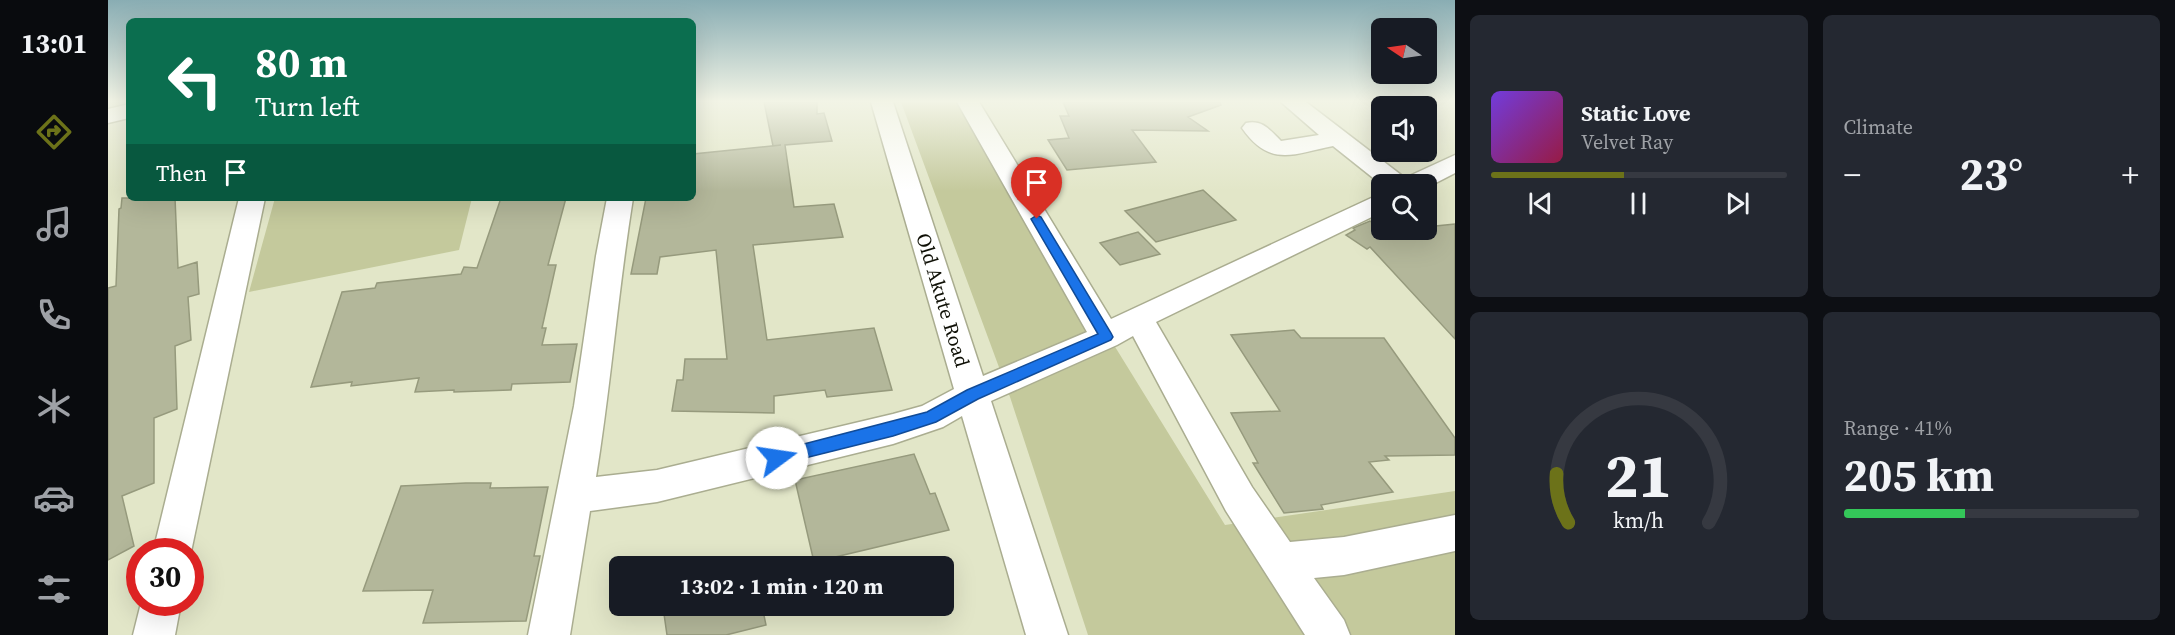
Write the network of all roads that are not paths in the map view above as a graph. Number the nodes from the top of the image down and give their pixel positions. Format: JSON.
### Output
{"nodes":[{"id":1,"x":891,"y":132,"type":"edge"},
{"id":2,"x":985,"y":132,"type":"edge"},
{"id":3,"x":1257,"y":132,"type":"edge"},
{"id":4,"x":1329,"y":132,"type":"edge"},
{"id":5,"x":1337,"y":138,"type":"junction"},
{"id":6,"x":1455,"y":163,"type":"edge"},
{"id":7,"x":1383,"y":174,"type":"edge"},
{"id":8,"x":1434,"y":174,"type":"edge"},
{"id":9,"x":251,"y":201,"type":"edge"},
{"id":10,"x":620,"y":201,"type":"edge"},
{"id":11,"x":1371,"y":206,"type":"edge"},
{"id":12,"x":1138,"y":318,"type":"junction"},
{"id":13,"x":1106,"y":337,"type":"junction"},
{"id":14,"x":972,"y":395,"type":"junction"},
{"id":15,"x":573,"y":496,"type":"junction"},
{"id":16,"x":1455,"y":533,"type":"edge"},
{"id":17,"x":175,"y":538,"type":"edge"},
{"id":18,"x":1281,"y":562,"type":"junction"},
{"id":19,"x":158,"y":616,"type":"edge"},
{"id":20,"x":154,"y":635,"type":"edge"},
{"id":21,"x":549,"y":635,"type":"edge"},
{"id":22,"x":1047,"y":635,"type":"edge"},
{"id":23,"x":1329,"y":635,"type":"edge"}],
"edges":[{"from":1,"to":14,"type":"street","name":"Old Akute Road"},
{"from":2,"to":13,"type":"street"},
{"from":3,"to":5,"type":"street"},
{"from":4,"to":5,"type":"street"},
{"from":5,"to":7,"type":"street"},
{"from":6,"to":8,"type":"street"},
{"from":9,"to":17,"type":"street"},
{"from":10,"to":15,"type":"street"},
{"from":11,"to":12,"type":"street"},
{"from":12,"to":13,"type":"street"},
{"from":12,"to":18,"type":"street"},
{"from":13,"to":14,"type":"street"},
{"from":14,"to":15,"type":"street"},
{"from":14,"to":22,"type":"street","name":"Old Akute Road"},
{"from":15,"to":21,"type":"street"},
{"from":16,"to":18,"type":"street"},
{"from":18,"to":23,"type":"street"},
{"from":19,"to":20,"type":"street"}]}
